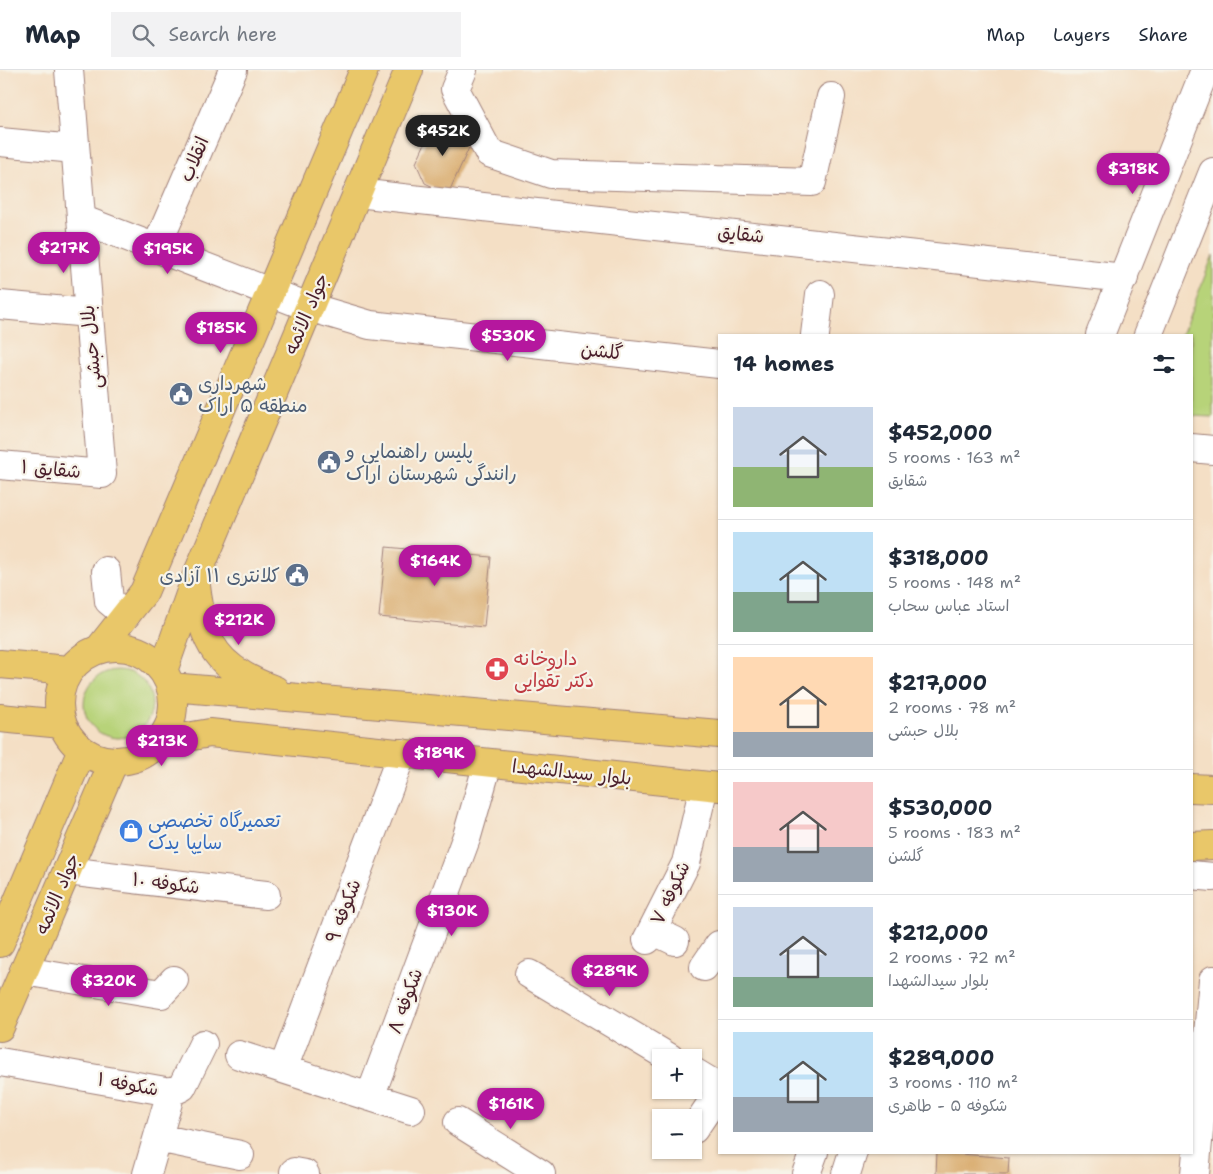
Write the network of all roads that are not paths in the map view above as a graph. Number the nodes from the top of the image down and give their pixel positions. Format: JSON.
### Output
{"nodes":[{"id":1,"x":69,"y":70,"type":"edge"},
{"id":2,"x":233,"y":70,"type":"edge"},
{"id":3,"x":364,"y":70,"type":"edge"},
{"id":4,"x":409,"y":70,"type":"edge"},
{"id":5,"x":463,"y":70,"type":"edge"},
{"id":6,"x":1206,"y":70,"type":"edge"},
{"id":7,"x":831,"y":97,"type":"dead end"},
{"id":8,"x":0,"y":142,"type":"edge"},
{"id":9,"x":75,"y":149,"type":"junction"},
{"id":10,"x":1213,"y":172,"type":"edge"},
{"id":11,"x":357,"y":193,"type":"junction"},
{"id":12,"x":81,"y":219,"type":"junction"},
{"id":13,"x":156,"y":248,"type":"junction"},
{"id":14,"x":1124,"y":278,"type":"junction"},
{"id":15,"x":270,"y":292,"type":"junction"},
{"id":16,"x":820,"y":294,"type":"dead end"},
{"id":17,"x":0,"y":305,"type":"edge"},
{"id":18,"x":309,"y":307,"type":"junction"},
{"id":19,"x":89,"y":313,"type":"junction"},
{"id":20,"x":815,"y":334,"type":"edge"},
{"id":21,"x":1100,"y":334,"type":"edge"},
{"id":22,"x":1148,"y":334,"type":"edge"},
{"id":23,"x":718,"y":364,"type":"edge"},
{"id":24,"x":1193,"y":448,"type":"edge"},
{"id":25,"x":1213,"y":450,"type":"edge"},
{"id":26,"x":0,"y":465,"type":"edge"},
{"id":27,"x":102,"y":474,"type":"joint"},
{"id":28,"x":106,"y":571,"type":"dead end"},
{"id":29,"x":195,"y":580,"type":"junction"},
{"id":30,"x":126,"y":615,"type":"junction"},
{"id":31,"x":99,"y":649,"type":"junction"},
{"id":32,"x":0,"y":664,"type":"edge"},
{"id":33,"x":70,"y":670,"type":"junction"},
{"id":34,"x":167,"y":679,"type":"junction"},
{"id":35,"x":298,"y":698,"type":"junction"},
{"id":36,"x":0,"y":718,"type":"edge"},
{"id":37,"x":62,"y":724,"type":"junction"},
{"id":38,"x":718,"y":734,"type":"edge"},
{"id":39,"x":158,"y":742,"type":"junction"},
{"id":40,"x":82,"y":750,"type":"junction"},
{"id":41,"x":402,"y":753,"type":"junction"},
{"id":42,"x":114,"y":761,"type":"junction"},
{"id":43,"x":488,"y":763,"type":"junction"},
{"id":44,"x":711,"y":786,"type":"edge"},
{"id":45,"x":1193,"y":788,"type":"edge"},
{"id":46,"x":1213,"y":789,"type":"edge"},
{"id":47,"x":1213,"y":845,"type":"edge"},
{"id":48,"x":1193,"y":846,"type":"edge"},
{"id":49,"x":66,"y":871,"type":"junction"},
{"id":50,"x":1193,"y":875,"type":"edge"},
{"id":51,"x":1213,"y":877,"type":"edge"},
{"id":52,"x":266,"y":895,"type":"dead end"},
{"id":53,"x":658,"y":937,"type":"dead end"},
{"id":54,"x":0,"y":944,"type":"edge"},
{"id":55,"x":24,"y":971,"type":"junction"},
{"id":56,"x":529,"y":974,"type":"dead end"},
{"id":57,"x":174,"y":980,"type":"dead end"},
{"id":58,"x":1207,"y":1006,"type":"edge"},
{"id":59,"x":0,"y":1027,"type":"edge"},
{"id":60,"x":203,"y":1044,"type":"dead end"},
{"id":61,"x":655,"y":1049,"type":"edge"},
{"id":62,"x":239,"y":1055,"type":"dead end"},
{"id":63,"x":0,"y":1062,"type":"edge"},
{"id":64,"x":283,"y":1070,"type":"junction"},
{"id":65,"x":702,"y":1077,"type":"edge"},
{"id":66,"x":718,"y":1086,"type":"edge"},
{"id":67,"x":172,"y":1092,"type":"junction"},
{"id":68,"x":718,"y":1093,"type":"edge"},
{"id":69,"x":370,"y":1097,"type":"junction"},
{"id":70,"x":410,"y":1110,"type":"dead end"},
{"id":71,"x":702,"y":1117,"type":"edge"},
{"id":72,"x":458,"y":1122,"type":"dead end"},
{"id":73,"x":158,"y":1138,"type":"junction"},
{"id":74,"x":1201,"y":1146,"type":"edge"},
{"id":75,"x":813,"y":1154,"type":"edge"},
{"id":76,"x":852,"y":1154,"type":"edge"},
{"id":77,"x":240,"y":1155,"type":"dead end"},
{"id":78,"x":148,"y":1174,"type":"edge"},
{"id":79,"x":541,"y":1174,"type":"edge"},
{"id":80,"x":806,"y":1174,"type":"edge"},
{"id":81,"x":846,"y":1174,"type":"edge"},
{"id":82,"x":1195,"y":1174,"type":"edge"}],
"edges":[{"from":1,"to":9,"type":"street","name":"بلال حبشی"},
{"from":2,"to":13,"type":"street","name":"انقلاب"},
{"from":3,"to":15,"type":"main road"},
{"from":4,"to":11,"type":"main road","name":"جواد الائمه"},
{"from":5,"to":7,"type":"street"},
{"from":6,"to":14,"type":"street"},
{"from":8,"to":9,"type":"street"},
{"from":9,"to":12,"type":"street","name":"بلال حبشی"},
{"from":10,"to":22,"type":"street"},
{"from":11,"to":14,"type":"street","name":"شقایق"},
{"from":11,"to":18,"type":"main road","name":"جواد الائمه"},
{"from":12,"to":13,"type":"street","name":"گلشن"},
{"from":12,"to":19,"type":"street","name":"بلال حبشی"},
{"from":13,"to":15,"type":"street","name":"گلشن"},
{"from":14,"to":21,"type":"street"},
{"from":15,"to":18,"type":"street","name":"گلشن"},
{"from":15,"to":30,"type":"main road"},
{"from":16,"to":20,"type":"street"},
{"from":17,"to":19,"type":"street"},
{"from":18,"to":23,"type":"street","name":"گلشن"},
{"from":18,"to":29,"type":"main road","name":"جواد الائمه"},
{"from":19,"to":27,"type":"street","name":"بلال حبشی"},
{"from":24,"to":25,"type":"street"},
{"from":26,"to":27,"type":"street","name":"شقایق ۱"},
{"from":28,"to":30,"type":"street"},
{"from":29,"to":34,"type":"main road","name":"جواد الائمه"},
{"from":29,"to":35,"type":"main road"},
{"from":30,"to":31,"type":"main road"},
{"from":31,"to":33,"type":"main road"},
{"from":31,"to":34,"type":"main road"},
{"from":32,"to":33,"type":"main road"},
{"from":33,"to":37,"type":"main road"},
{"from":34,"to":35,"type":"main road"},
{"from":34,"to":39,"type":"main road"},
{"from":35,"to":38,"type":"main road"},
{"from":36,"to":37,"type":"main road"},
{"from":37,"to":40,"type":"main road"},
{"from":39,"to":41,"type":"main road","name":"بلوار سیدالشهدا"},
{"from":39,"to":42,"type":"main road"},
{"from":40,"to":42,"type":"main road"},
{"from":40,"to":54,"type":"main road","name":"جواد الائمه"},
{"from":41,"to":43,"type":"main road","name":"بلوار سیدالشهدا"},
{"from":41,"to":64,"type":"street","name":"شکوفه ۹"},
{"from":42,"to":49,"type":"main road","name":"جواد الائمه"},
{"from":43,"to":44,"type":"main road","name":"بلوار سیدالشهدا"},
{"from":43,"to":69,"type":"street","name":"شکوفه ۸"},
{"from":44,"to":53,"type":"street","name":"شکوفه ۷"},
{"from":45,"to":46,"type":"main road"},
{"from":47,"to":48,"type":"main road"},
{"from":49,"to":52,"type":"street","name":"شکوفه ۱۰"},
{"from":49,"to":55,"type":"main road","name":"جواد الائمه"},
{"from":50,"to":51,"type":"street"},
{"from":55,"to":57,"type":"street"},
{"from":55,"to":59,"type":"main road","name":"جواد الائمه"},
{"from":56,"to":61,"type":"street"},
{"from":58,"to":74,"type":"street"},
{"from":60,"to":67,"type":"street"},
{"from":62,"to":64,"type":"street"},
{"from":63,"to":67,"type":"street","name":"شکوفه ۱"},
{"from":64,"to":69,"type":"street"},
{"from":65,"to":66,"type":"street"},
{"from":67,"to":73,"type":"street","name":"شکوفه ۱"},
{"from":68,"to":71,"type":"street"},
{"from":69,"to":70,"type":"street"},
{"from":72,"to":79,"type":"street"},
{"from":73,"to":77,"type":"street"},
{"from":73,"to":78,"type":"street","name":"شکوفه ۱"},
{"from":74,"to":82,"type":"street"},
{"from":75,"to":80,"type":"street"},
{"from":76,"to":81,"type":"street"}]}
